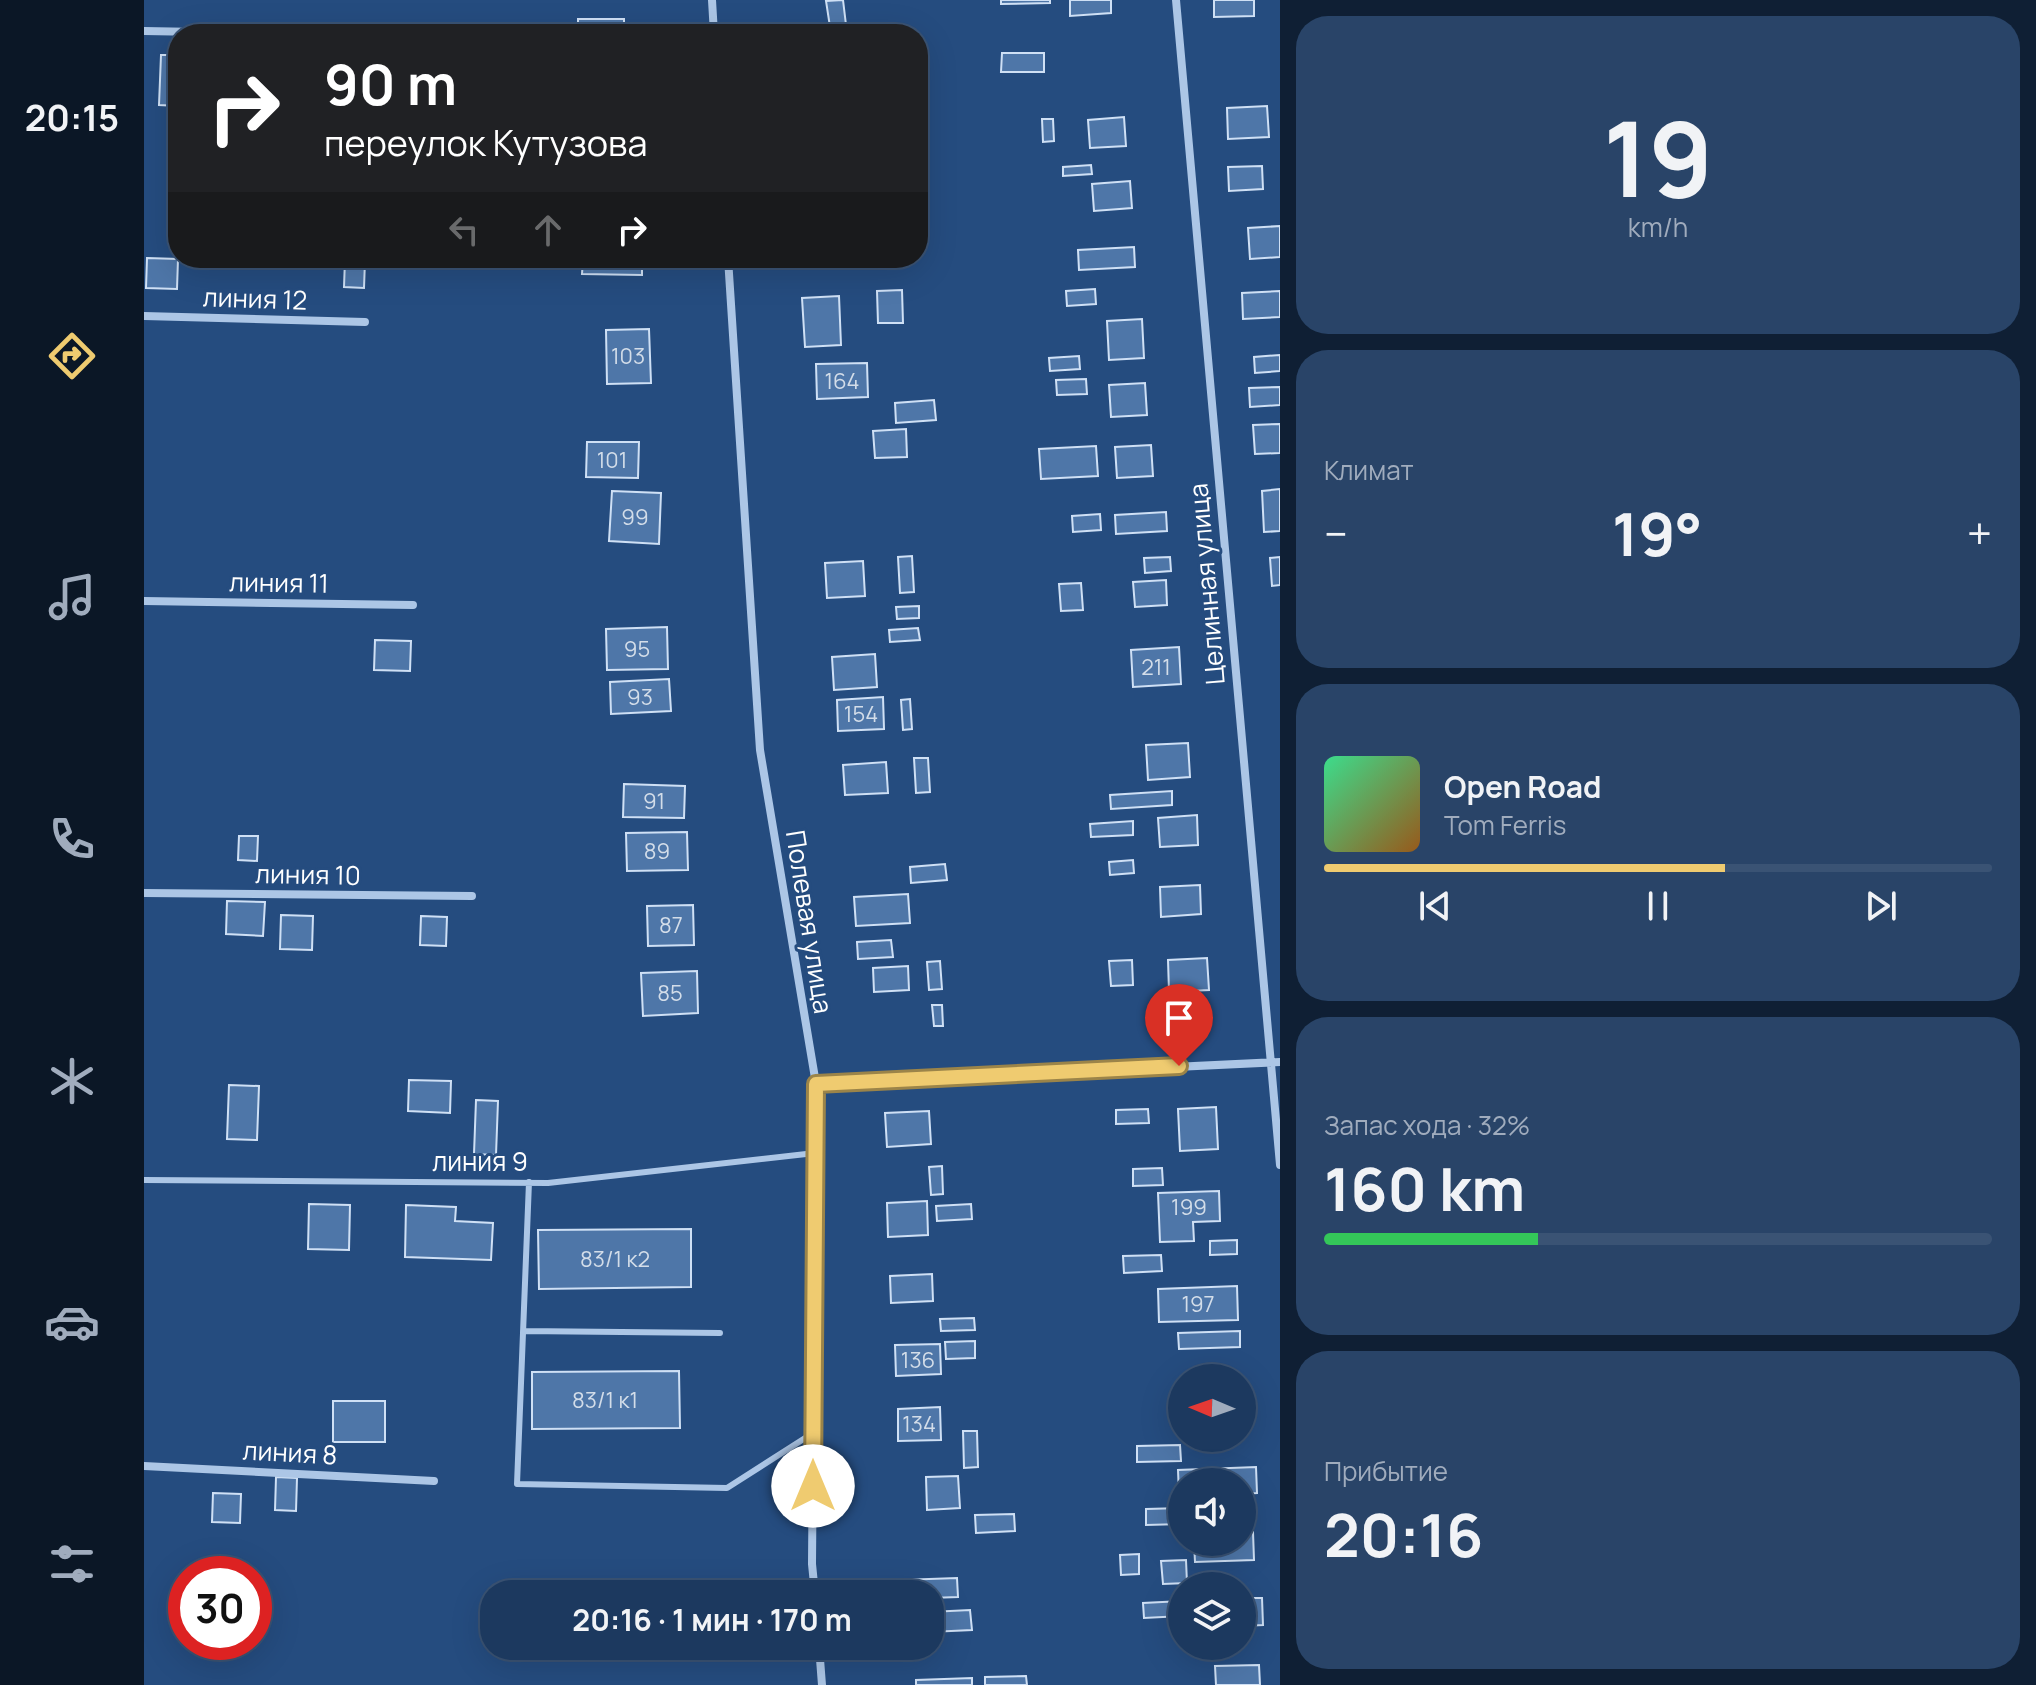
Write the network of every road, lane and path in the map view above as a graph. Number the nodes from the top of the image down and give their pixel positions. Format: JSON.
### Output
{"nodes":[{"id":1,"x":712,"y":0,"type":"edge"},
{"id":2,"x":1176,"y":0,"type":"edge"},
{"id":3,"x":713,"y":24,"type":"edge"},
{"id":4,"x":144,"y":31,"type":"edge"},
{"id":5,"x":168,"y":31,"type":"edge"},
{"id":6,"x":729,"y":268,"type":"edge"},
{"id":7,"x":144,"y":316,"type":"edge"},
{"id":8,"x":365,"y":322,"type":"dead end"},
{"id":9,"x":144,"y":601,"type":"edge"},
{"id":10,"x":413,"y":605,"type":"dead end"},
{"id":11,"x":144,"y":893,"type":"edge"},
{"id":12,"x":472,"y":896,"type":"dead end"},
{"id":13,"x":1270,"y":1062,"type":"junction"},
{"id":14,"x":1280,"y":1062,"type":"edge"},
{"id":15,"x":816,"y":1084,"type":"junction"},
{"id":16,"x":815,"y":1153,"type":"junction"},
{"id":17,"x":1280,"y":1165,"type":"edge"},
{"id":18,"x":144,"y":1180,"type":"edge"},
{"id":19,"x":529,"y":1182,"type":"junction"},
{"id":20,"x":523,"y":1331,"type":"junction"},
{"id":21,"x":720,"y":1333,"type":"dead end"},
{"id":22,"x":813,"y":1433,"type":"junction"},
{"id":23,"x":144,"y":1466,"type":"edge"},
{"id":24,"x":434,"y":1481,"type":"dead end"},
{"id":25,"x":814,"y":1580,"type":"edge"},
{"id":26,"x":820,"y":1660,"type":"edge"},
{"id":27,"x":822,"y":1685,"type":"edge"}],
"edges":[{"from":1,"to":3,"type":"street"},
{"from":2,"to":13,"type":"street","name":"Целинная улица"},
{"from":4,"to":5,"type":"street"},
{"from":6,"to":15,"type":"street","name":"Полевая улица"},
{"from":7,"to":8,"type":"street","name":"линия 12"},
{"from":9,"to":10,"type":"street","name":"линия 11"},
{"from":11,"to":12,"type":"street","name":"линия 10"},
{"from":13,"to":14,"type":"street"},
{"from":13,"to":15,"type":"street"},
{"from":13,"to":17,"type":"street","name":"Целинная улица"},
{"from":15,"to":16,"type":"street","name":"Полевая улица"},
{"from":16,"to":19,"type":"lane","name":"линия 9"},
{"from":16,"to":22,"type":"street","name":"Полевая улица"},
{"from":18,"to":19,"type":"lane","name":"линия 9"},
{"from":19,"to":20,"type":"lane"},
{"from":20,"to":21,"type":"lane"},
{"from":20,"to":22,"type":"lane"},
{"from":22,"to":25,"type":"street","name":"Полевая улица"},
{"from":23,"to":24,"type":"street","name":"линия 8"},
{"from":26,"to":27,"type":"street"}]}
